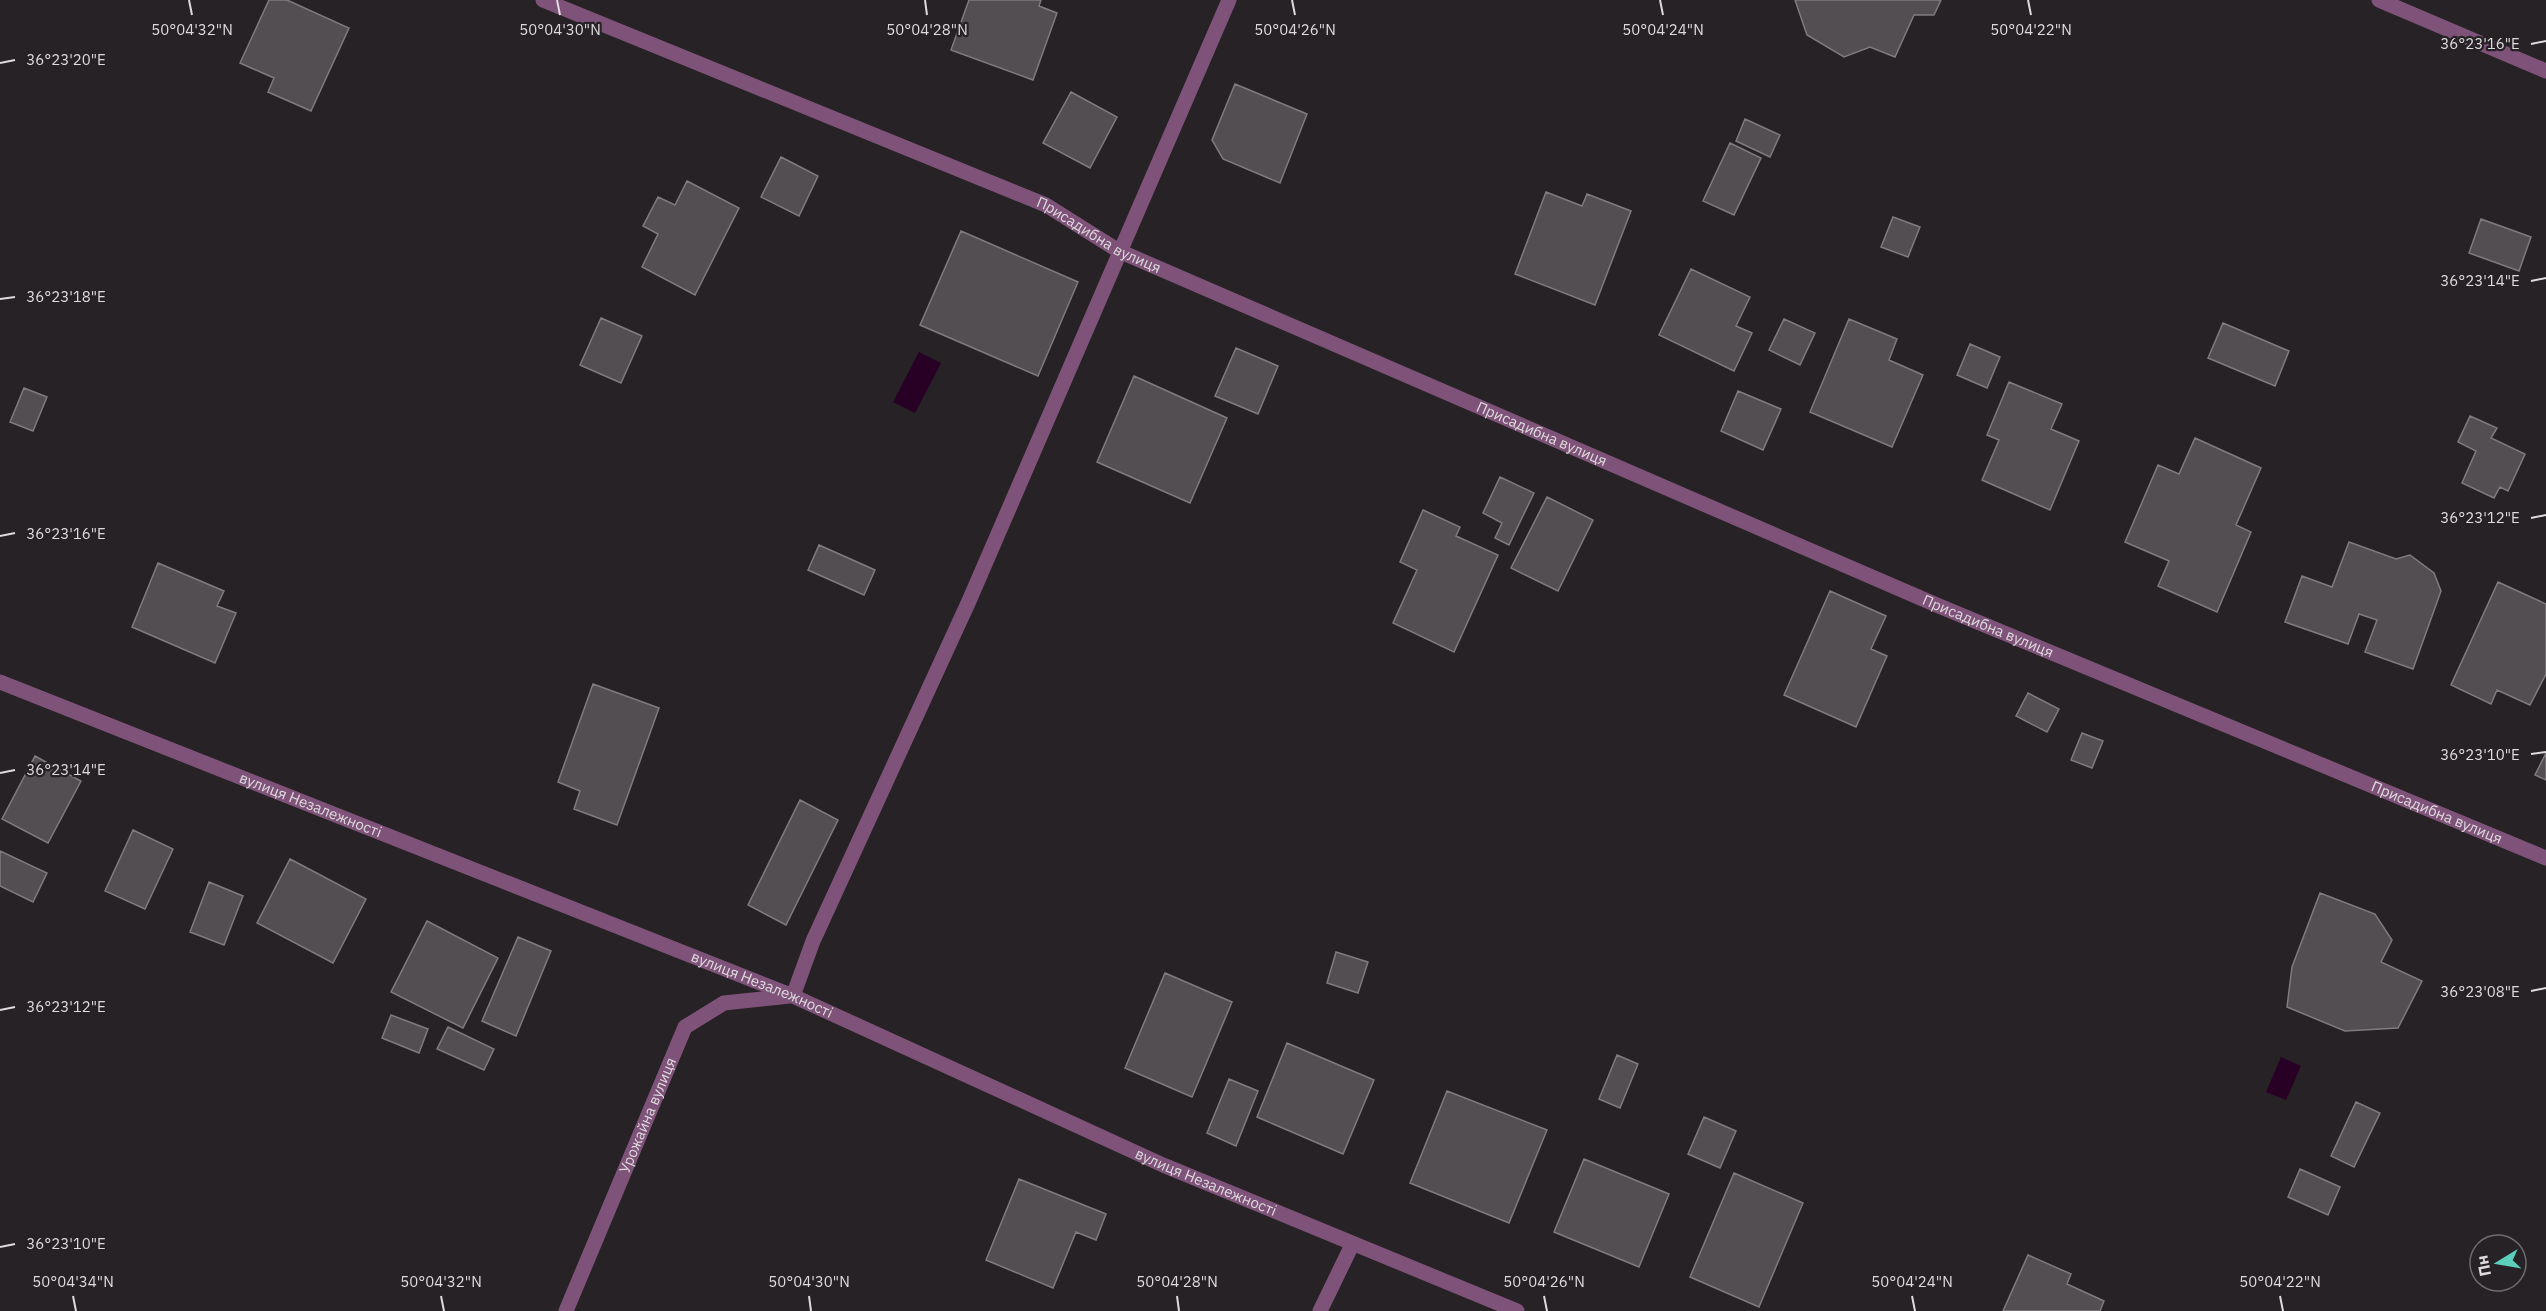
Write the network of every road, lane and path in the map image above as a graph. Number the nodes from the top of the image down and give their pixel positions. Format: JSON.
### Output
{"nodes":[{"id":1,"x":543,"y":0,"type":"edge"},
{"id":2,"x":1229,"y":0,"type":"edge"},
{"id":3,"x":2379,"y":0,"type":"edge"},
{"id":4,"x":2546,"y":71,"type":"edge"},
{"id":5,"x":1119,"y":251,"type":"junction"},
{"id":6,"x":0,"y":682,"type":"edge"},
{"id":7,"x":2546,"y":858,"type":"edge"},
{"id":8,"x":793,"y":996,"type":"junction"},
{"id":9,"x":1352,"y":1245,"type":"junction"},
{"id":10,"x":566,"y":1311,"type":"edge"},
{"id":11,"x":1320,"y":1311,"type":"edge"},
{"id":12,"x":1517,"y":1311,"type":"edge"}],
"edges":[{"from":1,"to":5,"type":"street","name":"Присадибна вулиця"},
{"from":2,"to":5,"type":"street"},
{"from":3,"to":4,"type":"street"},
{"from":5,"to":7,"type":"street","name":"Присадибна вулиця"},
{"from":5,"to":8,"type":"street"},
{"from":6,"to":8,"type":"street","name":"вулиця Незалежності"},
{"from":8,"to":9,"type":"street","name":"вулиця Незалежності"},
{"from":8,"to":10,"type":"street","name":"Урожайна вулиця"},
{"from":9,"to":11,"type":"street"},
{"from":9,"to":12,"type":"street","name":"вулиця Незалежності"}]}
